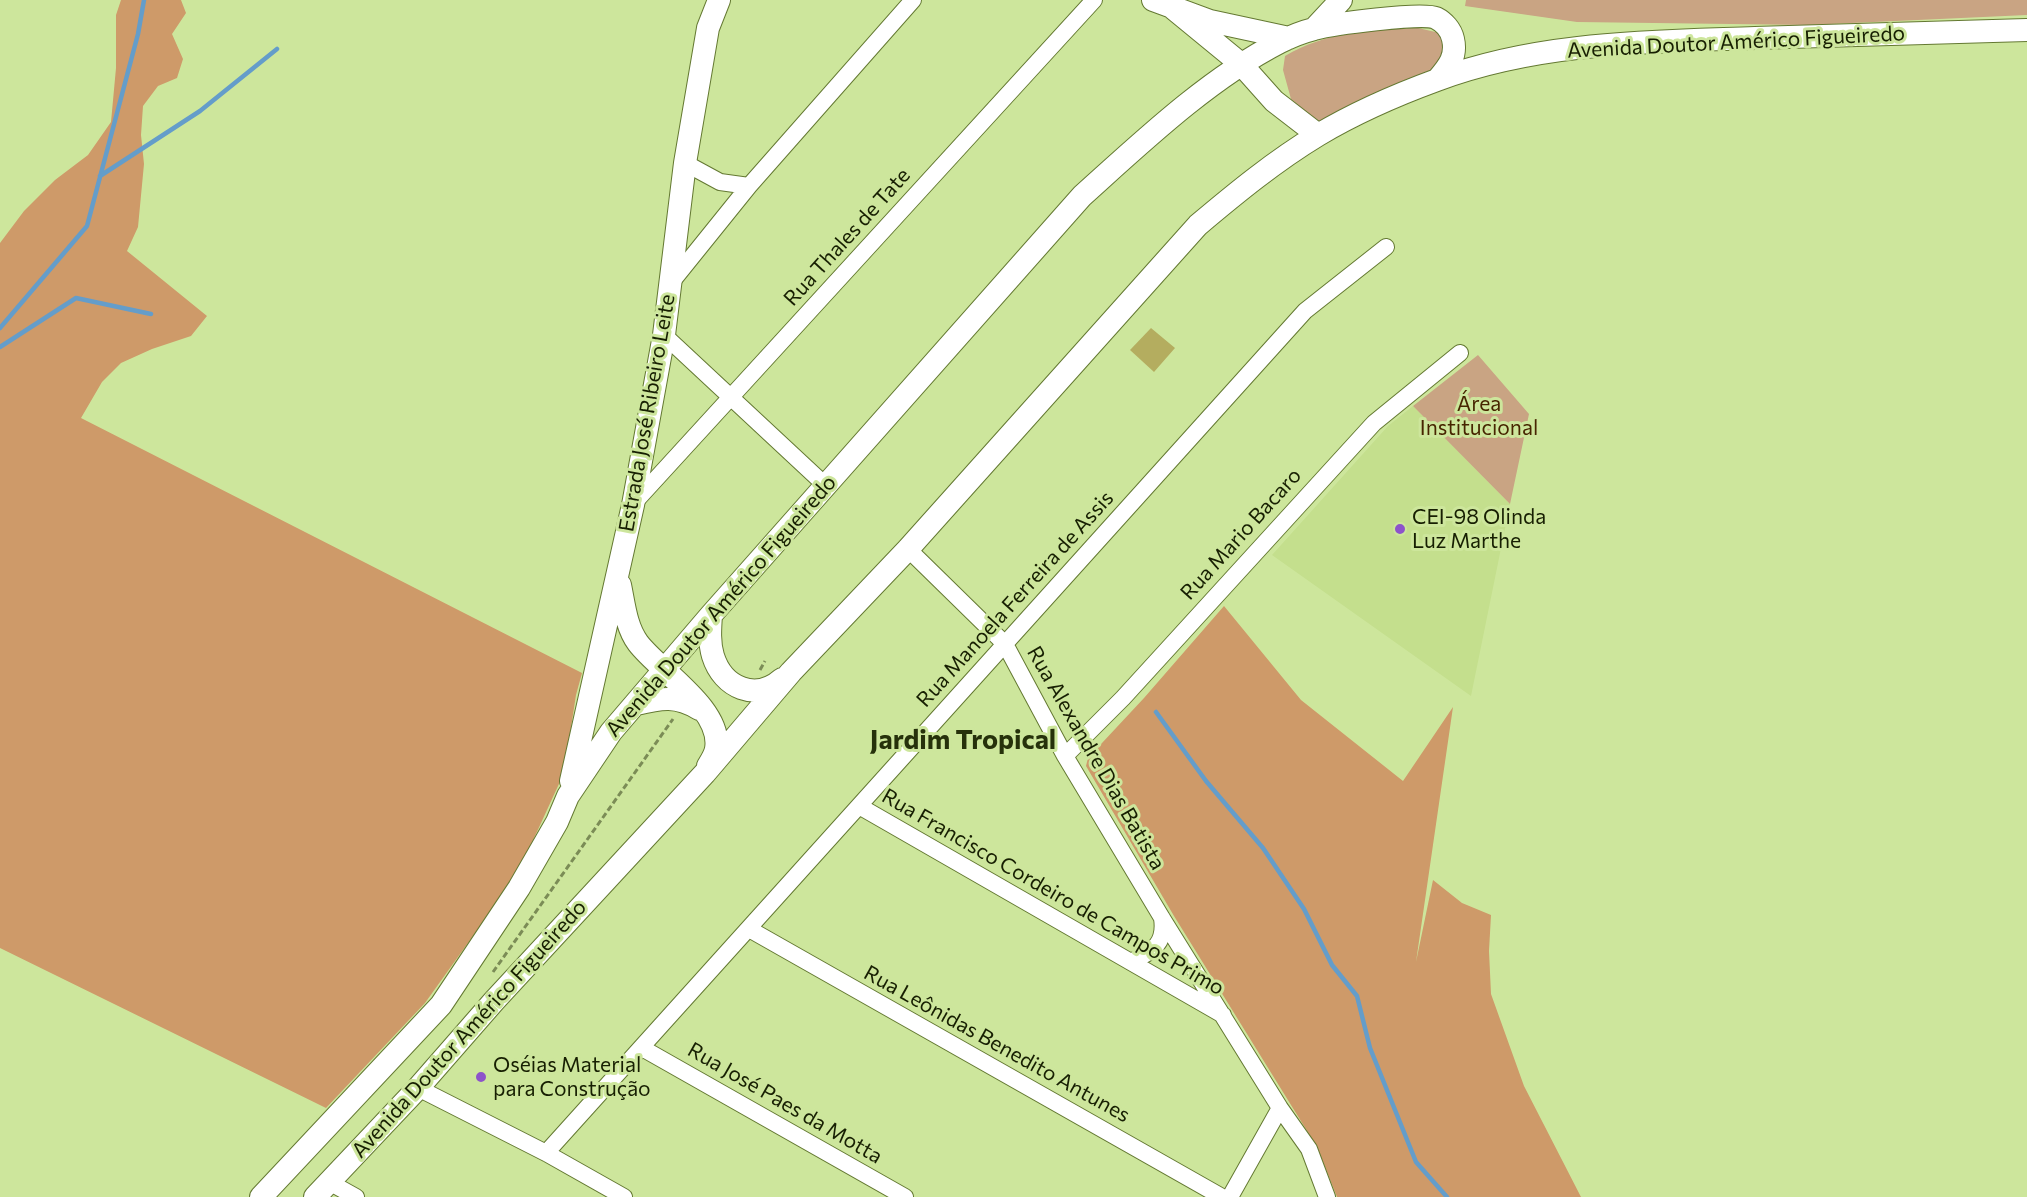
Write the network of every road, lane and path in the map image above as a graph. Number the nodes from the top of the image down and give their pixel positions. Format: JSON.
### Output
{"nodes":[{"id":1,"x":703,"y":0,"type":"edge"},
{"id":2,"x":719,"y":0,"type":"edge"},
{"id":3,"x":913,"y":0,"type":"edge"},
{"id":4,"x":1094,"y":0,"type":"edge"},
{"id":5,"x":1154,"y":0,"type":"edge"},
{"id":6,"x":1341,"y":0,"type":"edge"},
{"id":7,"x":1174,"y":9,"type":"junction"},
{"id":8,"x":1438,"y":9,"type":"edge"},
{"id":9,"x":708,"y":28,"type":"junction"},
{"id":10,"x":1314,"y":29,"type":"junction"},
{"id":11,"x":2027,"y":30,"type":"edge"},
{"id":12,"x":1283,"y":40,"type":"junction"},
{"id":13,"x":1241,"y":64,"type":"junction"},
{"id":14,"x":1438,"y":79,"type":"junction"},
{"id":15,"x":1274,"y":100,"type":"junction"},
{"id":16,"x":1318,"y":135,"type":"junction"},
{"id":17,"x":685,"y":163,"type":"junction"},
{"id":18,"x":749,"y":186,"type":"junction"},
{"id":19,"x":1386,"y":247,"type":"dead end"},
{"id":20,"x":669,"y":285,"type":"junction"},
{"id":21,"x":664,"y":335,"type":"junction"},
{"id":22,"x":1460,"y":353,"type":"dead end"},
{"id":23,"x":730,"y":398,"type":"junction"},
{"id":24,"x":825,"y":485,"type":"junction"},
{"id":25,"x":633,"y":505,"type":"junction"},
{"id":26,"x":908,"y":549,"type":"junction"},
{"id":27,"x":619,"y":576,"type":"junction"},
{"id":28,"x":711,"y":615,"type":"junction"},
{"id":29,"x":1005,"y":644,"type":"junction"},
{"id":30,"x":665,"y":671,"type":"junction"},
{"id":31,"x":791,"y":672,"type":"junction"},
{"id":32,"x":636,"y":704,"type":"junction"},
{"id":33,"x":706,"y":713,"type":"junction"},
{"id":34,"x":1065,"y":756,"type":"junction"},
{"id":35,"x":705,"y":773,"type":"junction"},
{"id":36,"x":568,"y":796,"type":"junction"},
{"id":37,"x":859,"y":806,"type":"junction"},
{"id":38,"x":1162,"y":918,"type":"junction"},
{"id":39,"x":749,"y":929,"type":"junction"},
{"id":40,"x":1131,"y":962,"type":"junction"},
{"id":41,"x":1224,"y":1016,"type":"junction"},
{"id":42,"x":642,"y":1048,"type":"junction"},
{"id":43,"x":418,"y":1088,"type":"junction"},
{"id":44,"x":1280,"y":1108,"type":"junction"},
{"id":45,"x":546,"y":1153,"type":"junction"},
{"id":46,"x":322,"y":1190,"type":"edge"},
{"id":47,"x":261,"y":1197,"type":"edge"},
{"id":48,"x":356,"y":1197,"type":"edge"},
{"id":49,"x":624,"y":1197,"type":"edge"},
{"id":50,"x":905,"y":1197,"type":"edge"},
{"id":51,"x":1222,"y":1197,"type":"edge"},
{"id":52,"x":1230,"y":1197,"type":"edge"},
{"id":53,"x":1327,"y":1197,"type":"edge"}],
"edges":[{"from":1,"to":9,"type":"main road","name":"Estrada José Ribeiro Leite"},
{"from":2,"to":9,"type":"main road","name":"Estrada José Ribeiro Leite"},
{"from":3,"to":18,"type":"street"},
{"from":4,"to":23,"type":"street","name":"Rua Thales de Tate"},
{"from":5,"to":7,"type":"main road"},
{"from":6,"to":10,"type":"main road","name":"Avenida Doutor Américo Figueiredo"},
{"from":7,"to":12,"type":"main road"},
{"from":7,"to":13,"type":"main road"},
{"from":8,"to":10,"type":"main road","name":"Avenida Doutor Américo Figueiredo"},
{"from":8,"to":14,"type":"main road"},
{"from":9,"to":17,"type":"main road","name":"Estrada José Ribeiro Leite"},
{"from":10,"to":12,"type":"main road","name":"Avenida Doutor Américo Figueiredo"},
{"from":11,"to":14,"type":"main road","name":"Avenida Doutor Américo Figueiredo"},
{"from":12,"to":13,"type":"main road","name":"Avenida Doutor Américo Figueiredo"},
{"from":12,"to":15,"type":"main road"},
{"from":13,"to":15,"type":"main road"},
{"from":13,"to":24,"type":"main road","name":"Avenida Doutor Américo Figueiredo"},
{"from":14,"to":16,"type":"main road","name":"Avenida Doutor Américo Figueiredo"},
{"from":15,"to":16,"type":"main road"},
{"from":16,"to":26,"type":"main road","name":"Avenida Doutor Américo Figueiredo"},
{"from":17,"to":18,"type":"street"},
{"from":17,"to":20,"type":"main road","name":"Estrada José Ribeiro Leite"},
{"from":18,"to":20,"type":"street"},
{"from":19,"to":29,"type":"street","name":"Rua Manoela Ferreira de Assis"},
{"from":20,"to":21,"type":"main road","name":"Estrada José Ribeiro Leite"},
{"from":21,"to":23,"type":"street"},
{"from":21,"to":25,"type":"main road","name":"Estrada José Ribeiro Leite"},
{"from":22,"to":34,"type":"street","name":"Rua Mario Bacaro"},
{"from":23,"to":24,"type":"street"},
{"from":23,"to":25,"type":"street","name":"Rua Thales de Tate"},
{"from":24,"to":28,"type":"main road","name":"Avenida Doutor Américo Figueiredo"},
{"from":25,"to":27,"type":"main road","name":"Estrada José Ribeiro Leite"},
{"from":26,"to":29,"type":"street","name":"Rua Alexandre Dias Batista"},
{"from":26,"to":31,"type":"main road","name":"Avenida Doutor Américo Figueiredo"},
{"from":27,"to":30,"type":"main road"},
{"from":27,"to":36,"type":"main road","name":"Estrada José Ribeiro Leite"},
{"from":28,"to":30,"type":"main road","name":"Avenida Doutor Américo Figueiredo"},
{"from":28,"to":31,"type":"main road"},
{"from":29,"to":34,"type":"street","name":"Rua Alexandre Dias Batista"},
{"from":29,"to":37,"type":"street","name":"Rua Manoela Ferreira de Assis"},
{"from":30,"to":32,"type":"main road","name":"Avenida Doutor Américo Figueiredo"},
{"from":30,"to":33,"type":"main road"},
{"from":31,"to":35,"type":"main road","name":"Avenida Doutor Américo Figueiredo"},
{"from":32,"to":33,"type":"main road"},
{"from":32,"to":36,"type":"main road","name":"Avenida Doutor Américo Figueiredo"},
{"from":33,"to":35,"type":"main road"},
{"from":34,"to":38,"type":"street","name":"Rua Alexandre Dias Batista"},
{"from":35,"to":43,"type":"main road","name":"Avenida Doutor Américo Figueiredo"},
{"from":36,"to":47,"type":"main road","name":"Avenida Doutor Américo Figueiredo"},
{"from":37,"to":39,"type":"street","name":"Rua Manoela Ferreira de Assis"},
{"from":37,"to":40,"type":"street","name":"Rua Francisco Cordeiro de Campos Primo"},
{"from":38,"to":40,"type":"street"},
{"from":38,"to":41,"type":"street","name":"Rua Alexandre Dias Batista"},
{"from":39,"to":42,"type":"street","name":"Rua Manoela Ferreira de Assis"},
{"from":39,"to":51,"type":"street","name":"Rua Leônidas Benedito Antunes"},
{"from":40,"to":41,"type":"street","name":"Rua Francisco Cordeiro de Campos Primo"},
{"from":41,"to":44,"type":"street","name":"Rua Alexandre Dias Batista"},
{"from":42,"to":45,"type":"street","name":"Rua Manoela Ferreira de Assis"},
{"from":42,"to":50,"type":"street","name":"Rua José Paes da Motta"},
{"from":43,"to":45,"type":"street"},
{"from":43,"to":46,"type":"main road","name":"Avenida Doutor Américo Figueiredo"},
{"from":44,"to":52,"type":"street"},
{"from":44,"to":53,"type":"street","name":"Rua Alexandre Dias Batista"},
{"from":45,"to":49,"type":"street"},
{"from":46,"to":48,"type":"street"}]}
